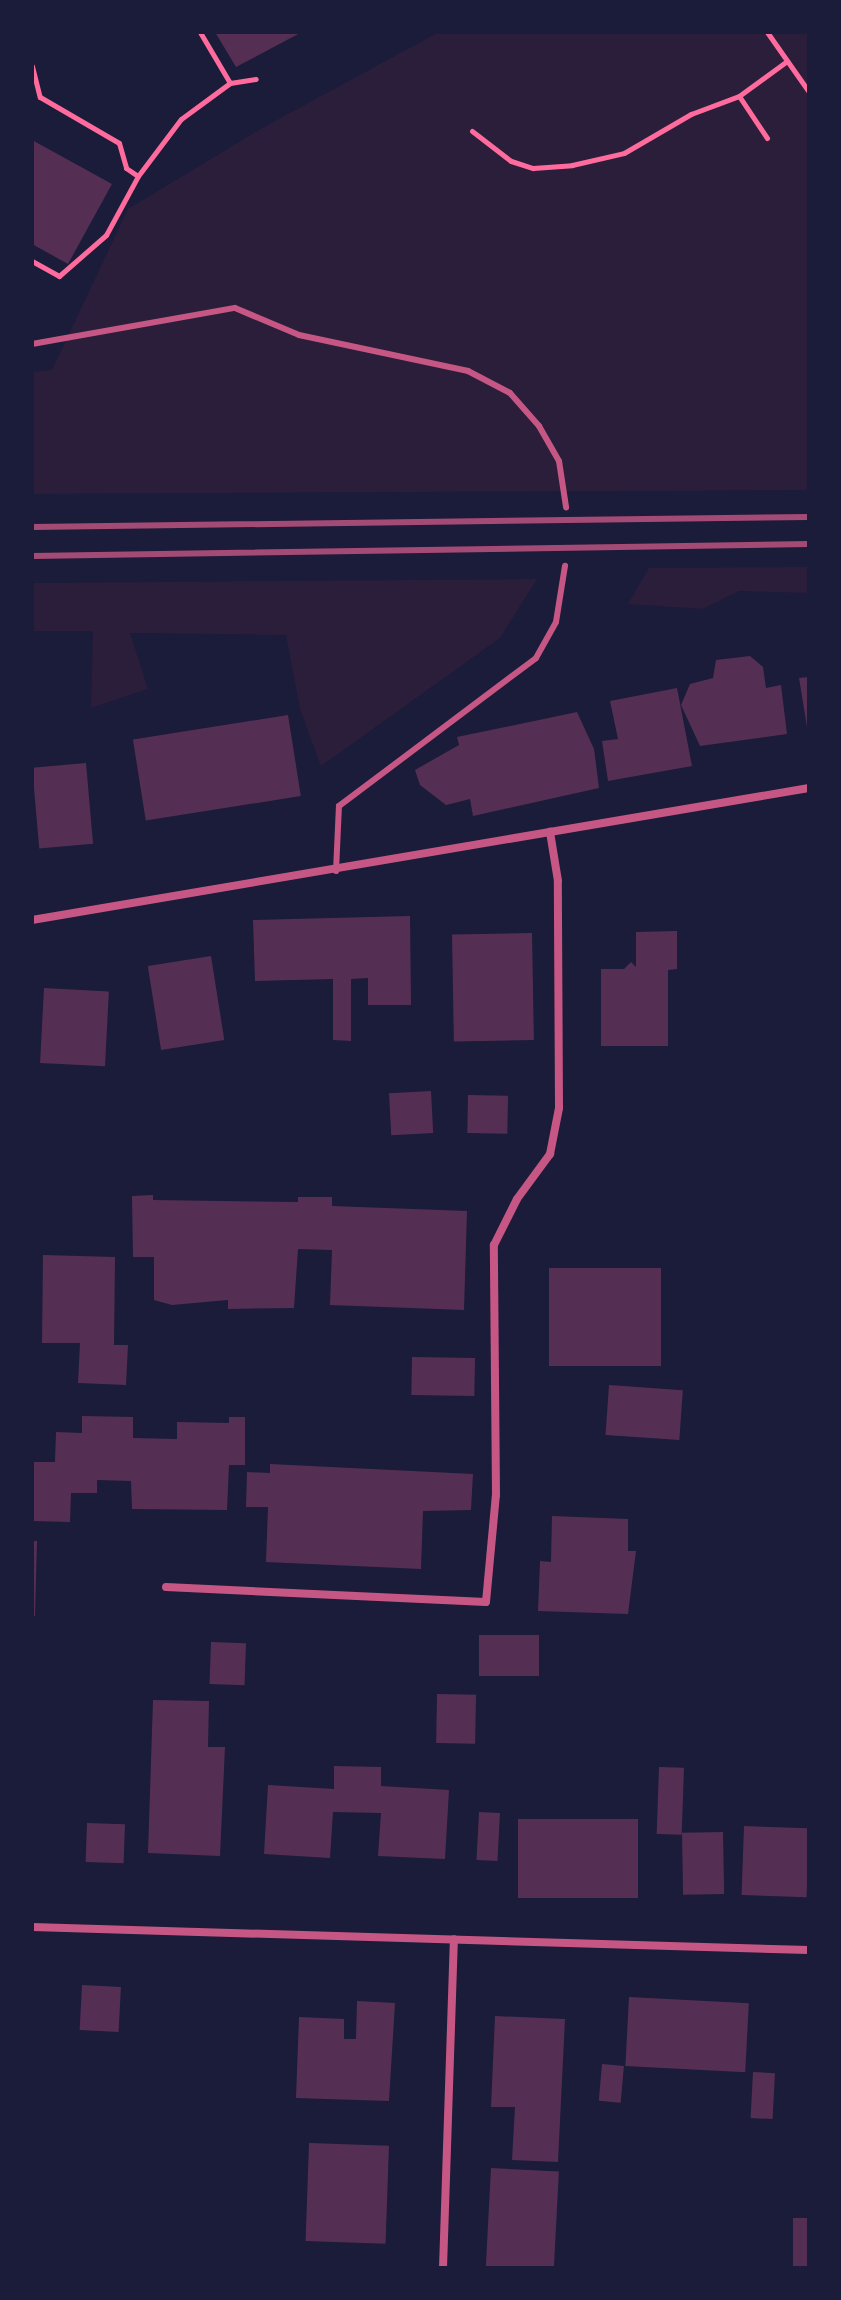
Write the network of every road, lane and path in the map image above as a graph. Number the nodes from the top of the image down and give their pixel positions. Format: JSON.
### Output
{"nodes":[{"id":1,"x":200,"y":32,"type":"edge"},
{"id":2,"x":767,"y":32,"type":"edge"},
{"id":3,"x":787,"y":61,"type":"junction"},
{"id":4,"x":32,"y":66,"type":"edge"},
{"id":5,"x":256,"y":79,"type":"dead end"},
{"id":6,"x":230,"y":83,"type":"junction"},
{"id":7,"x":809,"y":92,"type":"edge"},
{"id":8,"x":739,"y":96,"type":"junction"},
{"id":9,"x":472,"y":131,"type":"dead end"},
{"id":10,"x":767,"y":138,"type":"dead end"},
{"id":11,"x":138,"y":176,"type":"junction"},
{"id":12,"x":32,"y":261,"type":"edge"},
{"id":13,"x":32,"y":344,"type":"edge"},
{"id":14,"x":566,"y":507,"type":"dead end"},
{"id":15,"x":565,"y":566,"type":"dead end"},
{"id":16,"x":809,"y":788,"type":"edge"},
{"id":17,"x":550,"y":832,"type":"junction"},
{"id":18,"x":336,"y":871,"type":"junction"},
{"id":19,"x":32,"y":920,"type":"edge"},
{"id":20,"x":166,"y":1587,"type":"dead end"},
{"id":21,"x":32,"y":1927,"type":"edge"},
{"id":22,"x":454,"y":1939,"type":"junction"},
{"id":23,"x":809,"y":1950,"type":"edge"},
{"id":24,"x":443,"y":2268,"type":"edge"}],
"edges":[{"from":1,"to":6,"type":"path"},
{"from":2,"to":3,"type":"path"},
{"from":3,"to":7,"type":"path"},
{"from":3,"to":8,"type":"path"},
{"from":4,"to":11,"type":"path"},
{"from":5,"to":6,"type":"path"},
{"from":6,"to":11,"type":"path"},
{"from":8,"to":9,"type":"path"},
{"from":8,"to":10,"type":"path"},
{"from":11,"to":12,"type":"path"},
{"from":13,"to":14,"type":"lane"},
{"from":15,"to":18,"type":"lane"},
{"from":16,"to":17,"type":"street"},
{"from":17,"to":18,"type":"street"},
{"from":17,"to":20,"type":"street"},
{"from":18,"to":19,"type":"street"},
{"from":21,"to":22,"type":"street"},
{"from":22,"to":23,"type":"street"},
{"from":22,"to":24,"type":"street"}]}
